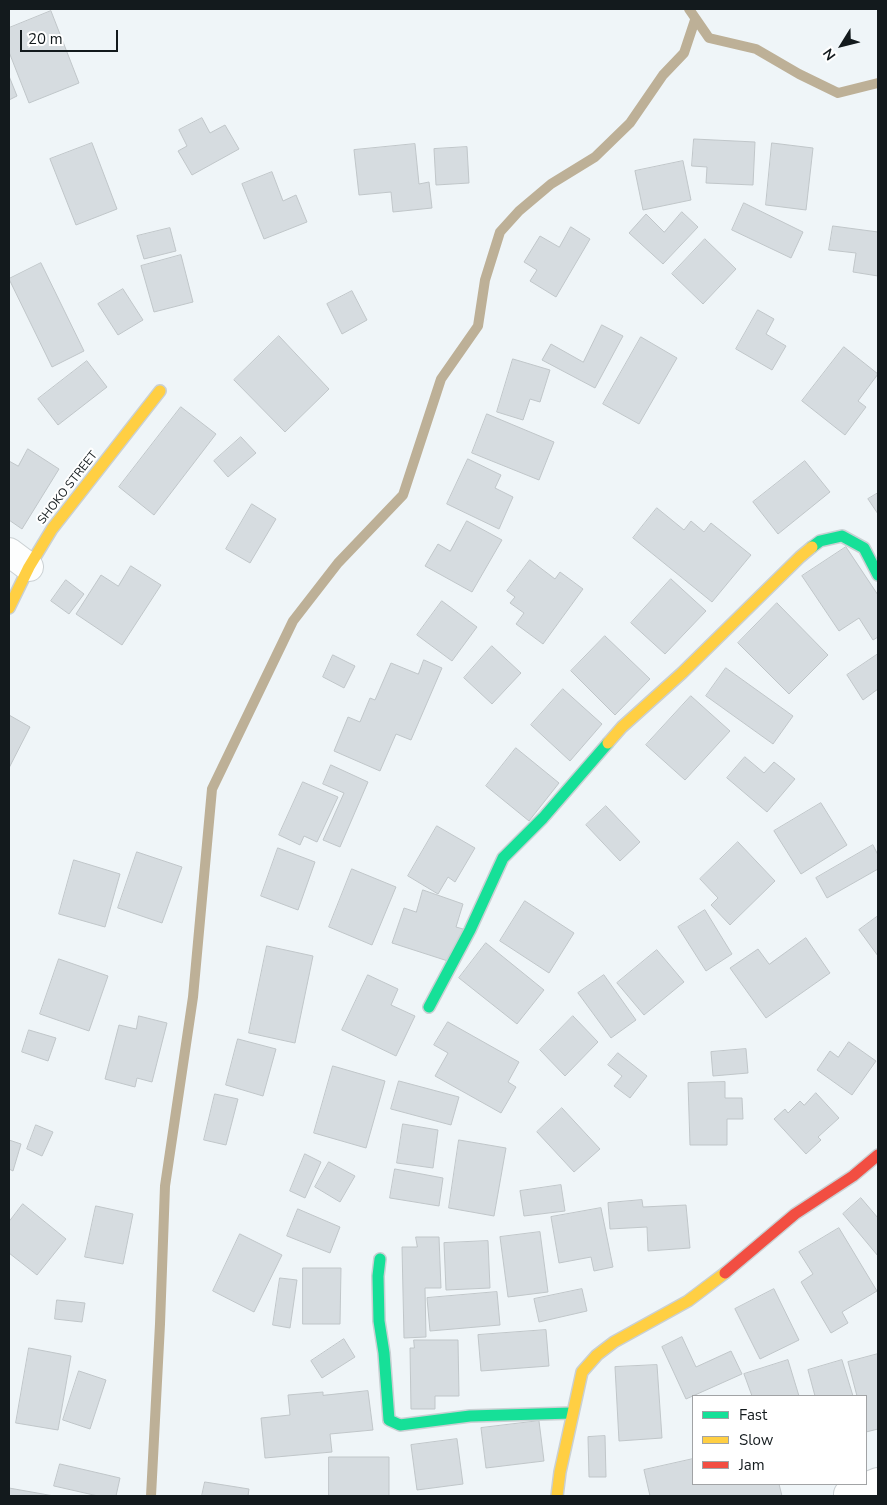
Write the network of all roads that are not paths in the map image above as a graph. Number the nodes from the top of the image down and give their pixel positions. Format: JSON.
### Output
{"nodes":[{"id":1,"x":160,"y":391,"type":"dead end"},
{"id":2,"x":19,"y":559,"type":"edge"},
{"id":3,"x":878,"y":575,"type":"edge"},
{"id":4,"x":9,"y":608,"type":"edge"},
{"id":5,"x":429,"y":1007,"type":"dead end"},
{"id":6,"x":878,"y":1155,"type":"edge"},
{"id":7,"x":380,"y":1259,"type":"dead end"},
{"id":8,"x":572,"y":1413,"type":"junction"},
{"id":9,"x":878,"y":1482,"type":"edge"},
{"id":10,"x":848,"y":1494,"type":"dead end"},
{"id":11,"x":557,"y":1496,"type":"edge"}],
"edges":[{"from":1,"to":2,"type":"street","name":"SHOKO STREET"},
{"from":2,"to":4,"type":"street","name":"SHOKO STREET"},
{"from":3,"to":5,"type":"street"},
{"from":6,"to":8,"type":"street"},
{"from":7,"to":8,"type":"street"},
{"from":8,"to":11,"type":"street"},
{"from":9,"to":10,"type":"street"}]}
